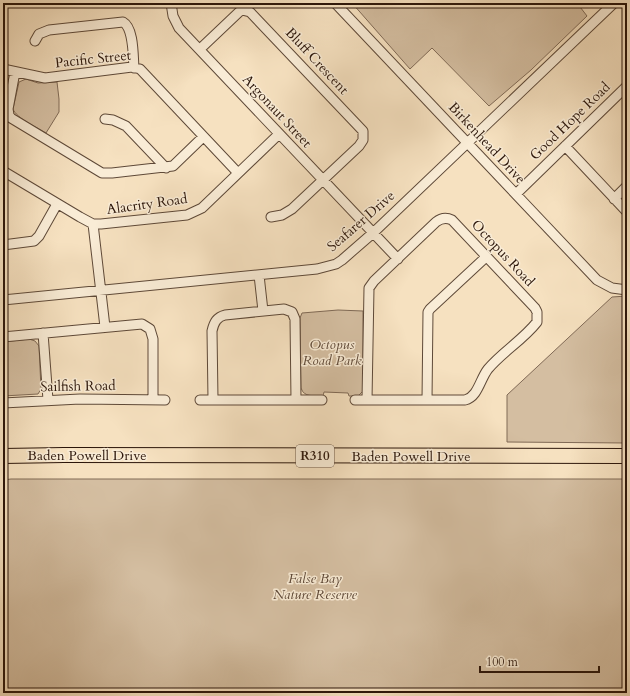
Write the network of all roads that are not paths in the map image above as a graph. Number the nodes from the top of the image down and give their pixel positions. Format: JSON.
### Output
{"nodes":[{"id":1,"x":171,"y":3,"type":"edge"},
{"id":2,"x":335,"y":3,"type":"edge"},
{"id":3,"x":614,"y":3,"type":"edge"},
{"id":4,"x":35,"y":41,"type":"dead end"},
{"id":5,"x":200,"y":49,"type":"junction"},
{"id":6,"x":134,"y":68,"type":"junction"},
{"id":7,"x":3,"y":69,"type":"edge"},
{"id":8,"x":15,"y":72,"type":"junction"},
{"id":9,"x":627,"y":86,"type":"edge"},
{"id":10,"x":105,"y":120,"type":"dead end"},
{"id":11,"x":279,"y":134,"type":"junction"},
{"id":12,"x":203,"y":137,"type":"junction"},
{"id":13,"x":467,"y":142,"type":"junction"},
{"id":14,"x":565,"y":146,"type":"junction"},
{"id":15,"x":166,"y":168,"type":"junction"},
{"id":16,"x":3,"y":171,"type":"edge"},
{"id":17,"x":238,"y":173,"type":"junction"},
{"id":18,"x":322,"y":180,"type":"junction"},
{"id":19,"x":627,"y":186,"type":"edge"},
{"id":20,"x":516,"y":194,"type":"junction"},
{"id":21,"x":614,"y":199,"type":"junction"},
{"id":22,"x":57,"y":204,"type":"junction"},
{"id":23,"x":627,"y":212,"type":"edge"},
{"id":24,"x":271,"y":217,"type":"dead end"},
{"id":25,"x":93,"y":224,"type":"junction"},
{"id":26,"x":373,"y":233,"type":"junction"},
{"id":27,"x":3,"y":245,"type":"edge"},
{"id":28,"x":486,"y":257,"type":"junction"},
{"id":29,"x":398,"y":259,"type":"junction"},
{"id":30,"x":259,"y":275,"type":"junction"},
{"id":31,"x":100,"y":290,"type":"junction"},
{"id":32,"x":627,"y":290,"type":"edge"},
{"id":33,"x":3,"y":300,"type":"edge"},
{"id":34,"x":263,"y":311,"type":"junction"},
{"id":35,"x":104,"y":327,"type":"junction"},
{"id":36,"x":43,"y":333,"type":"junction"},
{"id":37,"x":3,"y":337,"type":"edge"},
{"id":38,"x":153,"y":399,"type":"junction"},
{"id":39,"x":213,"y":399,"type":"junction"},
{"id":40,"x":48,"y":400,"type":"junction"},
{"id":41,"x":165,"y":400,"type":"dead end"},
{"id":42,"x":200,"y":400,"type":"dead end"},
{"id":43,"x":296,"y":400,"type":"junction"},
{"id":44,"x":322,"y":400,"type":"dead end"},
{"id":45,"x":355,"y":400,"type":"dead end"},
{"id":46,"x":367,"y":400,"type":"junction"},
{"id":47,"x":427,"y":400,"type":"junction"},
{"id":48,"x":3,"y":403,"type":"edge"},
{"id":49,"x":3,"y":456,"type":"edge"},
{"id":50,"x":627,"y":456,"type":"edge"}],
"edges":[{"from":1,"to":5,"type":"street","name":"Argonaut Street"},
{"from":2,"to":13,"type":"street","name":"Birkenhead Drive"},
{"from":3,"to":13,"type":"street","name":"Seafarer Drive"},
{"from":4,"to":6,"type":"street"},
{"from":5,"to":11,"type":"street","name":"Argonaut Street"},
{"from":5,"to":18,"type":"street","name":"Bluff Crescent"},
{"from":6,"to":8,"type":"street","name":"Pacific Street"},
{"from":6,"to":12,"type":"street","name":"Pacific Street"},
{"from":7,"to":8,"type":"street","name":"Pacific Street"},
{"from":8,"to":15,"type":"street"},
{"from":9,"to":14,"type":"street","name":"Good Hope Road"},
{"from":10,"to":15,"type":"street"},
{"from":11,"to":17,"type":"street","name":"Alacrity Road"},
{"from":11,"to":18,"type":"street","name":"Argonaut Street"},
{"from":12,"to":15,"type":"street"},
{"from":12,"to":17,"type":"street","name":"Pacific Street"},
{"from":13,"to":20,"type":"street","name":"Birkenhead Drive"},
{"from":13,"to":26,"type":"street","name":"Seafarer Drive"},
{"from":14,"to":20,"type":"street","name":"Good Hope Road"},
{"from":14,"to":21,"type":"street"},
{"from":16,"to":22,"type":"street","name":"Alacrity Road"},
{"from":17,"to":25,"type":"street","name":"Alacrity Road"},
{"from":18,"to":24,"type":"street","name":"Bluff Crescent"},
{"from":18,"to":26,"type":"street","name":"Argonaut Street"},
{"from":19,"to":21,"type":"street"},
{"from":20,"to":32,"type":"street","name":"Birkenhead Drive"},
{"from":21,"to":23,"type":"street"},
{"from":22,"to":25,"type":"street","name":"Alacrity Road"},
{"from":22,"to":27,"type":"street"},
{"from":25,"to":31,"type":"street"},
{"from":26,"to":29,"type":"street","name":"Argonaut Street"},
{"from":26,"to":30,"type":"street","name":"Seafarer Drive"},
{"from":28,"to":29,"type":"street","name":"Octopus Road"},
{"from":28,"to":47,"type":"street"},
{"from":28,"to":47,"type":"street","name":"Octopus Road"},
{"from":29,"to":46,"type":"street","name":"Octopus Road"},
{"from":30,"to":31,"type":"street","name":"Seafarer Drive"},
{"from":30,"to":34,"type":"street"},
{"from":31,"to":33,"type":"street","name":"Seafarer Drive"},
{"from":31,"to":35,"type":"street"},
{"from":34,"to":39,"type":"street"},
{"from":34,"to":43,"type":"street"},
{"from":35,"to":36,"type":"street"},
{"from":35,"to":38,"type":"street"},
{"from":36,"to":37,"type":"street"},
{"from":36,"to":40,"type":"street"},
{"from":38,"to":40,"type":"street","name":"Sailfish Road"},
{"from":38,"to":41,"type":"street","name":"Sailfish Road"},
{"from":39,"to":42,"type":"street"},
{"from":39,"to":43,"type":"street"},
{"from":40,"to":48,"type":"street","name":"Sailfish Road"},
{"from":43,"to":44,"type":"street"},
{"from":45,"to":46,"type":"street","name":"Octopus Road"},
{"from":46,"to":47,"type":"street","name":"Octopus Road"},
{"from":49,"to":50,"type":"main road","name":"Baden Powell Drive","number":"R310"}]}
